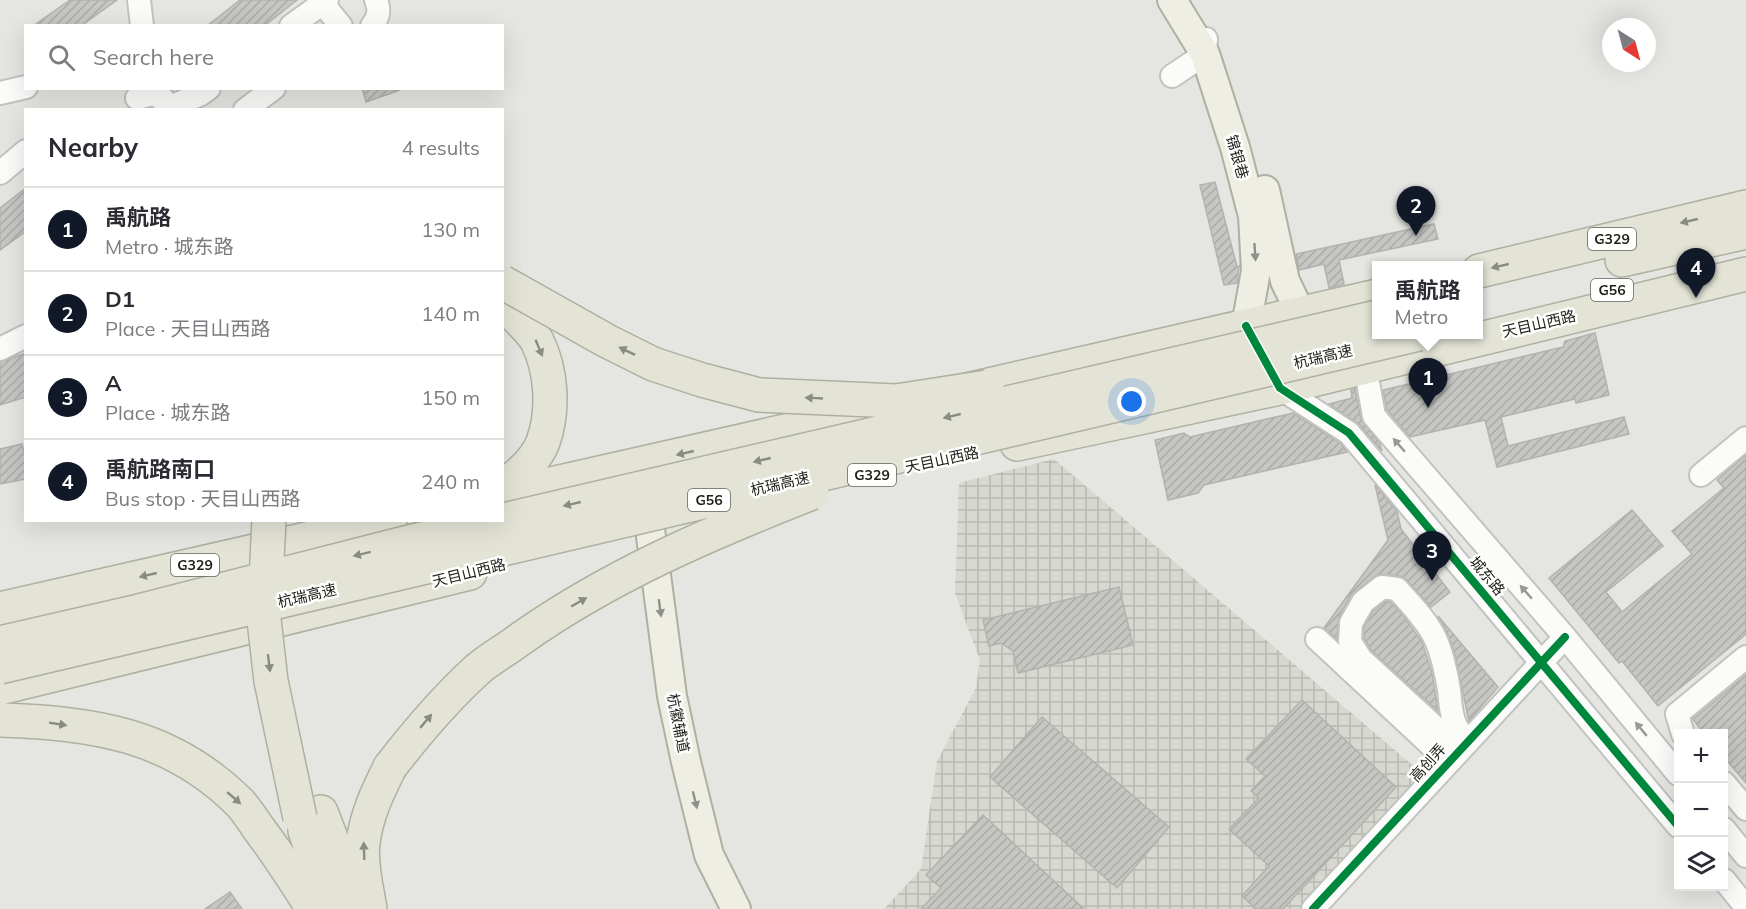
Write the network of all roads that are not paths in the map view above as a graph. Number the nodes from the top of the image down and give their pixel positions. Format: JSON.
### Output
{"nodes":[{"id":1,"x":139,"y":0,"type":"edge"},
{"id":2,"x":376,"y":0,"type":"edge"},
{"id":3,"x":1172,"y":0,"type":"edge"},
{"id":4,"x":1186,"y":0,"type":"edge"},
{"id":5,"x":325,"y":2,"type":"edge"},
{"id":6,"x":142,"y":24,"type":"edge"},
{"id":7,"x":294,"y":24,"type":"edge"},
{"id":8,"x":340,"y":24,"type":"edge"},
{"id":9,"x":373,"y":24,"type":"edge"},
{"id":10,"x":1206,"y":43,"type":"junction"},
{"id":11,"x":1172,"y":76,"type":"dead end"},
{"id":12,"x":24,"y":87,"type":"edge"},
{"id":13,"x":206,"y":90,"type":"edge"},
{"id":14,"x":271,"y":90,"type":"edge"},
{"id":15,"x":0,"y":93,"type":"edge"},
{"id":16,"x":134,"y":103,"type":"edge"},
{"id":17,"x":167,"y":108,"type":"edge"},
{"id":18,"x":169,"y":108,"type":"edge"},
{"id":19,"x":247,"y":108,"type":"edge"},
{"id":20,"x":24,"y":153,"type":"edge"},
{"id":21,"x":0,"y":173,"type":"edge"},
{"id":22,"x":1746,"y":207,"type":"edge"},
{"id":23,"x":1746,"y":232,"type":"edge"},
{"id":24,"x":1746,"y":259,"type":"edge"},
{"id":25,"x":1483,"y":270,"type":"edge"},
{"id":26,"x":1746,"y":274,"type":"edge"},
{"id":27,"x":504,"y":283,"type":"edge"},
{"id":28,"x":1483,"y":292,"type":"edge"},
{"id":29,"x":1372,"y":297,"type":"edge"},
{"id":30,"x":504,"y":305,"type":"edge"},
{"id":31,"x":1301,"y":314,"type":"junction"},
{"id":32,"x":1372,"y":318,"type":"edge"},
{"id":33,"x":1483,"y":320,"type":"edge"},
{"id":34,"x":24,"y":337,"type":"edge"},
{"id":35,"x":1246,"y":337,"type":"junction"},
{"id":36,"x":1483,"y":338,"type":"edge"},
{"id":37,"x":1398,"y":339,"type":"edge"},
{"id":38,"x":1477,"y":339,"type":"edge"},
{"id":39,"x":0,"y":349,"type":"edge"},
{"id":40,"x":1365,"y":366,"type":"junction"},
{"id":41,"x":1280,"y":388,"type":"junction"},
{"id":42,"x":1746,"y":438,"type":"edge"},
{"id":43,"x":926,"y":449,"type":"junction"},
{"id":44,"x":1701,"y":475,"type":"dead end"},
{"id":45,"x":504,"y":486,"type":"edge"},
{"id":46,"x":504,"y":495,"type":"edge"},
{"id":47,"x":504,"y":507,"type":"edge"},
{"id":48,"x":269,"y":522,"type":"edge"},
{"id":49,"x":290,"y":522,"type":"edge"},
{"id":50,"x":438,"y":522,"type":"edge"},
{"id":51,"x":439,"y":522,"type":"edge"},
{"id":52,"x":650,"y":529,"type":"junction"},
{"id":53,"x":399,"y":531,"type":"edge"},
{"id":54,"x":0,"y":609,"type":"edge"},
{"id":55,"x":1565,"y":637,"type":"junction"},
{"id":56,"x":1317,"y":639,"type":"dead end"},
{"id":57,"x":0,"y":643,"type":"edge"},
{"id":58,"x":1746,"y":657,"type":"edge"},
{"id":59,"x":1542,"y":662,"type":"junction"},
{"id":60,"x":0,"y":667,"type":"edge"},
{"id":61,"x":0,"y":688,"type":"edge"},
{"id":62,"x":0,"y":720,"type":"edge"},
{"id":63,"x":1682,"y":729,"type":"edge"},
{"id":64,"x":1458,"y":750,"type":"junction"},
{"id":65,"x":1674,"y":769,"type":"edge"},
{"id":66,"x":1728,"y":788,"type":"edge"},
{"id":67,"x":1746,"y":810,"type":"edge"},
{"id":68,"x":311,"y":815,"type":"junction"},
{"id":69,"x":1674,"y":821,"type":"edge"},
{"id":70,"x":1728,"y":834,"type":"edge"},
{"id":71,"x":1746,"y":855,"type":"edge"},
{"id":72,"x":1728,"y":871,"type":"edge"},
{"id":73,"x":1728,"y":885,"type":"edge"},
{"id":74,"x":1746,"y":907,"type":"edge"},
{"id":75,"x":313,"y":909,"type":"edge"},
{"id":76,"x":333,"y":909,"type":"edge"},
{"id":77,"x":359,"y":909,"type":"edge"},
{"id":78,"x":370,"y":909,"type":"edge"},
{"id":79,"x":736,"y":909,"type":"edge"},
{"id":80,"x":1314,"y":909,"type":"edge"}],
"edges":[{"from":1,"to":6,"type":"street"},
{"from":2,"to":9,"type":"street"},
{"from":3,"to":10,"type":"main road","name":"锦银巷"},
{"from":4,"to":10,"type":"main road","name":"锦银巷"},
{"from":5,"to":7,"type":"street"},
{"from":5,"to":8,"type":"street"},
{"from":10,"to":11,"type":"street"},
{"from":10,"to":31,"type":"main road","name":"锦银巷"},
{"from":10,"to":35,"type":"main road","name":"锦银巷","one_way":true},
{"from":12,"to":15,"type":"street"},
{"from":13,"to":18,"type":"street"},
{"from":14,"to":19,"type":"street"},
{"from":16,"to":17,"type":"street"},
{"from":20,"to":21,"type":"street"},
{"from":22,"to":25,"type":"highway","number":"G329","one_way":true},
{"from":23,"to":28,"type":"highway","number":"G56"},
{"from":24,"to":33,"type":"highway","number":"G56"},
{"from":26,"to":36,"type":"highway","name":"天目山西路","number":"G329"},
{"from":35,"to":27,"type":"highway","one_way":true,"bridge":true},
{"from":29,"to":31,"type":"highway"},
{"from":30,"to":45,"type":"highway","one_way":true},
{"from":31,"to":35,"type":"highway"},
{"from":31,"to":40,"type":"street"},
{"from":32,"to":35,"type":"highway","name":"杭瑞高速","number":"G56","bridge":true},
{"from":34,"to":39,"type":"street"},
{"from":35,"to":41,"type":"street","name":"城东路"},
{"from":35,"to":46,"type":"highway","one_way":true},
{"from":35,"to":47,"type":"highway","name":"杭瑞高速","number":"G56","one_way":true,"bridge":true},
{"from":37,"to":43,"type":"highway","name":"杭瑞高速","number":"G56","bridge":true},
{"from":38,"to":40,"type":"highway","name":"天目山西路","number":"G329"},
{"from":40,"to":41,"type":"highway","name":"天目山西路","number":"G329"},
{"from":55,"to":40,"type":"street","name":"城东路","one_way":true},
{"from":41,"to":52,"type":"highway","name":"天目山西路","number":"G329"},
{"from":41,"to":59,"type":"street","name":"城东路"},
{"from":42,"to":44,"type":"street"},
{"from":43,"to":60,"type":"highway","name":"杭瑞高速","number":"G56","bridge":true},
{"from":78,"to":43,"type":"highway","one_way":true,"bridge":true},
{"from":48,"to":68,"type":"highway","one_way":true,"bridge":true},
{"from":49,"to":68,"type":"highway","bridge":true},
{"from":50,"to":53,"type":"highway","name":"杭瑞高速","number":"G56","one_way":true,"bridge":true},
{"from":51,"to":53,"type":"highway","bridge":true},
{"from":52,"to":61,"type":"highway","name":"天目山西路","number":"G329"},
{"from":52,"to":79,"type":"main road","name":"杭徽辅道","one_way":true},
{"from":53,"to":54,"type":"highway","number":"G329","one_way":true},
{"from":53,"to":57,"type":"highway","name":"杭瑞高速","number":"G56","one_way":true,"bridge":true},
{"from":55,"to":59,"type":"street","name":"高创弄"},
{"from":65,"to":55,"type":"street","name":"城东路","one_way":true},
{"from":56,"to":64,"type":"street"},
{"from":58,"to":63,"type":"street"},
{"from":59,"to":64,"type":"street","name":"高创弄"},
{"from":59,"to":69,"type":"street","name":"城东路"},
{"from":62,"to":75,"type":"highway","one_way":true},
{"from":64,"to":64,"type":"street"},
{"from":64,"to":80,"type":"street","name":"高创弄"},
{"from":66,"to":67,"type":"street"},
{"from":68,"to":76,"type":"highway"},
{"from":68,"to":77,"type":"highway"},
{"from":70,"to":71,"type":"street"},
{"from":71,"to":72,"type":"street"},
{"from":73,"to":74,"type":"street"}]}
